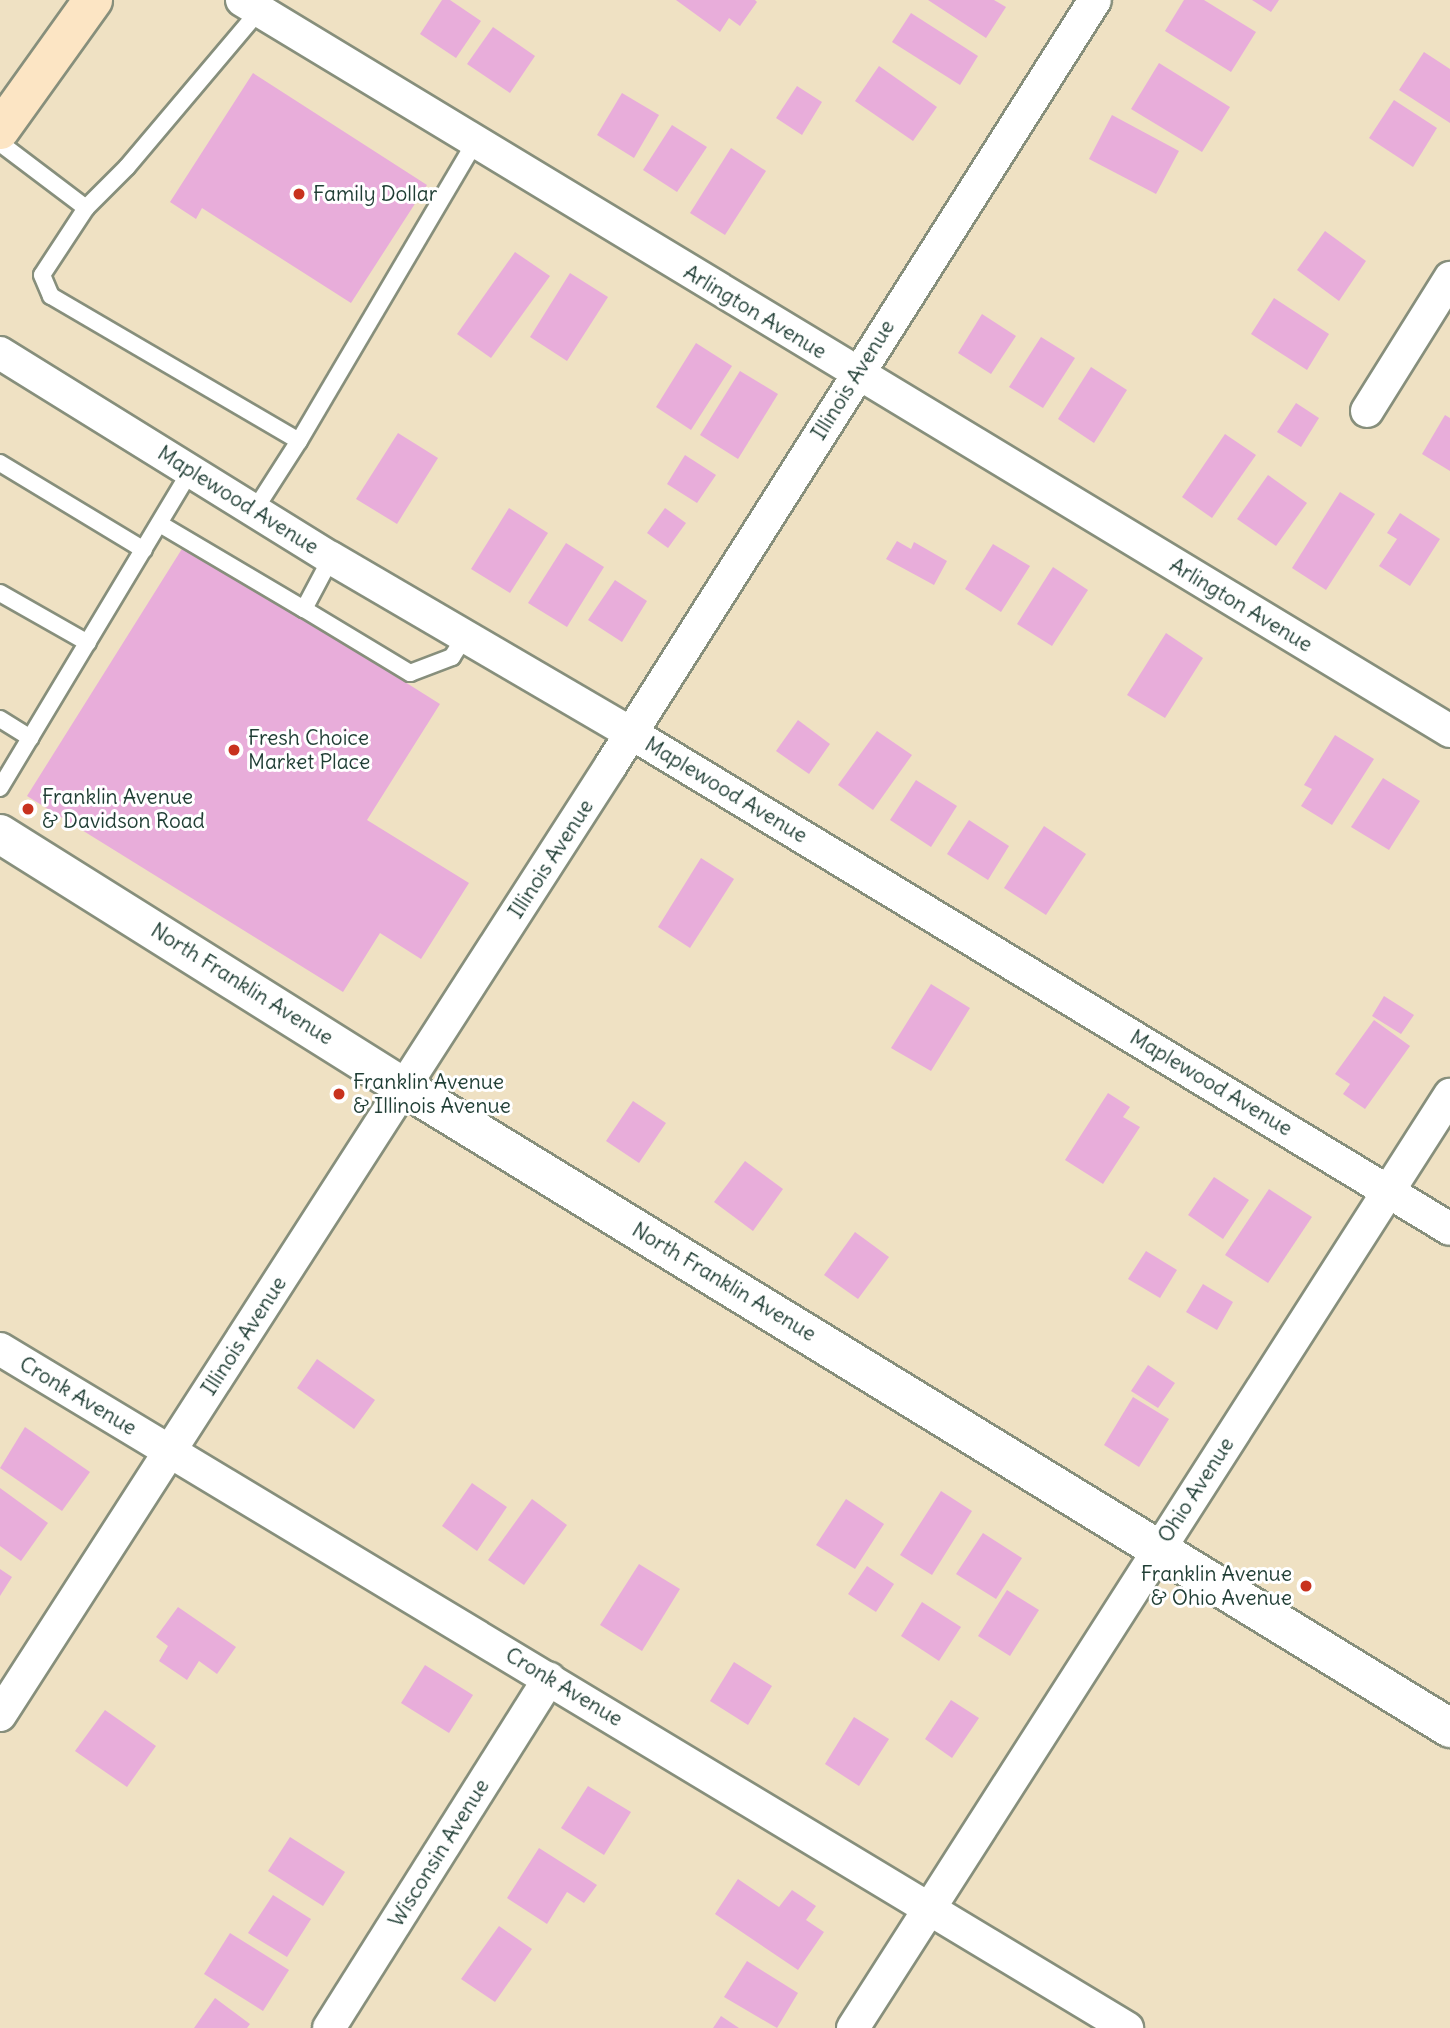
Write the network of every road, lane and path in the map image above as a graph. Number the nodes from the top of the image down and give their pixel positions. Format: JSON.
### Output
{"nodes":[{"id":1,"x":93,"y":0,"type":"edge"},
{"id":2,"x":1095,"y":0,"type":"edge"},
{"id":3,"x":251,"y":5,"type":"edge"},
{"id":4,"x":0,"y":130,"type":"edge"},
{"id":5,"x":475,"y":142,"type":"junction"},
{"id":6,"x":0,"y":143,"type":"edge"},
{"id":7,"x":86,"y":208,"type":"junction"},
{"id":8,"x":1450,"y":278,"type":"edge"},
{"id":9,"x":0,"y":353,"type":"edge"},
{"id":10,"x":857,"y":374,"type":"junction"},
{"id":11,"x":1367,"y":411,"type":"dead end"},
{"id":12,"x":299,"y":441,"type":"junction"},
{"id":13,"x":0,"y":463,"type":"edge"},
{"id":14,"x":191,"y":470,"type":"junction"},
{"id":15,"x":254,"y":511,"type":"junction"},
{"id":16,"x":160,"y":524,"type":"junction"},
{"id":17,"x":145,"y":550,"type":"junction"},
{"id":18,"x":331,"y":558,"type":"junction"},
{"id":19,"x":0,"y":593,"type":"edge"},
{"id":20,"x":304,"y":608,"type":"junction"},
{"id":21,"x":465,"y":636,"type":"junction"},
{"id":22,"x":88,"y":643,"type":"junction"},
{"id":23,"x":0,"y":719,"type":"edge"},
{"id":24,"x":1450,"y":731,"type":"edge"},
{"id":25,"x":631,"y":733,"type":"junction"},
{"id":26,"x":31,"y":737,"type":"junction"},
{"id":27,"x":0,"y":788,"type":"edge"},
{"id":28,"x":0,"y":834,"type":"edge"},
{"id":29,"x":404,"y":1087,"type":"junction"},
{"id":30,"x":1450,"y":1095,"type":"edge"},
{"id":31,"x":1389,"y":1191,"type":"junction"},
{"id":32,"x":1450,"y":1229,"type":"edge"},
{"id":33,"x":0,"y":1349,"type":"edge"},
{"id":34,"x":170,"y":1451,"type":"junction"},
{"id":35,"x":1158,"y":1548,"type":"junction"},
{"id":36,"x":549,"y":1678,"type":"junction"},
{"id":37,"x":0,"y":1715,"type":"edge"},
{"id":38,"x":1450,"y":1728,"type":"edge"},
{"id":39,"x":929,"y":1907,"type":"junction"},
{"id":40,"x":329,"y":2028,"type":"edge"},
{"id":41,"x":853,"y":2028,"type":"edge"},
{"id":42,"x":1127,"y":2028,"type":"edge"}],
"edges":[{"from":1,"to":4,"type":"main road"},
{"from":2,"to":10,"type":"street","name":"Illinois Avenue"},
{"from":3,"to":5,"type":"street","name":"Arlington Avenue"},
{"from":3,"to":7,"type":"lane"},
{"from":5,"to":10,"type":"street","name":"Arlington Avenue"},
{"from":5,"to":12,"type":"lane"},
{"from":6,"to":7,"type":"lane"},
{"from":7,"to":12,"type":"lane"},
{"from":8,"to":11,"type":"street"},
{"from":9,"to":14,"type":"street","name":"Maplewood Avenue"},
{"from":10,"to":24,"type":"street","name":"Arlington Avenue"},
{"from":10,"to":25,"type":"street","name":"Illinois Avenue"},
{"from":12,"to":15,"type":"lane"},
{"from":13,"to":17,"type":"lane"},
{"from":14,"to":15,"type":"street","name":"Maplewood Avenue"},
{"from":14,"to":16,"type":"lane"},
{"from":15,"to":18,"type":"street","name":"Maplewood Avenue"},
{"from":16,"to":17,"type":"lane"},
{"from":16,"to":20,"type":"lane"},
{"from":17,"to":22,"type":"lane"},
{"from":18,"to":20,"type":"lane"},
{"from":18,"to":21,"type":"street","name":"Maplewood Avenue"},
{"from":19,"to":22,"type":"lane"},
{"from":20,"to":21,"type":"lane"},
{"from":21,"to":25,"type":"street","name":"Maplewood Avenue"},
{"from":22,"to":26,"type":"lane"},
{"from":23,"to":26,"type":"lane"},
{"from":25,"to":29,"type":"street","name":"Illinois Avenue"},
{"from":25,"to":31,"type":"street","name":"Maplewood Avenue"},
{"from":26,"to":27,"type":"lane"},
{"from":28,"to":29,"type":"street","name":"North Franklin Avenue"},
{"from":29,"to":34,"type":"street","name":"Illinois Avenue"},
{"from":29,"to":35,"type":"street","name":"North Franklin Avenue"},
{"from":30,"to":31,"type":"street","name":"Ohio Avenue"},
{"from":31,"to":32,"type":"street","name":"Maplewood Avenue"},
{"from":31,"to":35,"type":"street","name":"Ohio Avenue"},
{"from":33,"to":34,"type":"street","name":"Cronk Avenue"},
{"from":34,"to":36,"type":"street","name":"Cronk Avenue"},
{"from":34,"to":37,"type":"street","name":"Illinois Avenue"},
{"from":35,"to":38,"type":"street","name":"North Franklin Avenue"},
{"from":35,"to":39,"type":"street","name":"Ohio Avenue"},
{"from":36,"to":39,"type":"street","name":"Cronk Avenue"},
{"from":36,"to":40,"type":"street","name":"Wisconsin Avenue"},
{"from":39,"to":41,"type":"street","name":"Ohio Avenue"},
{"from":39,"to":42,"type":"street","name":"Cronk Avenue"}]}
